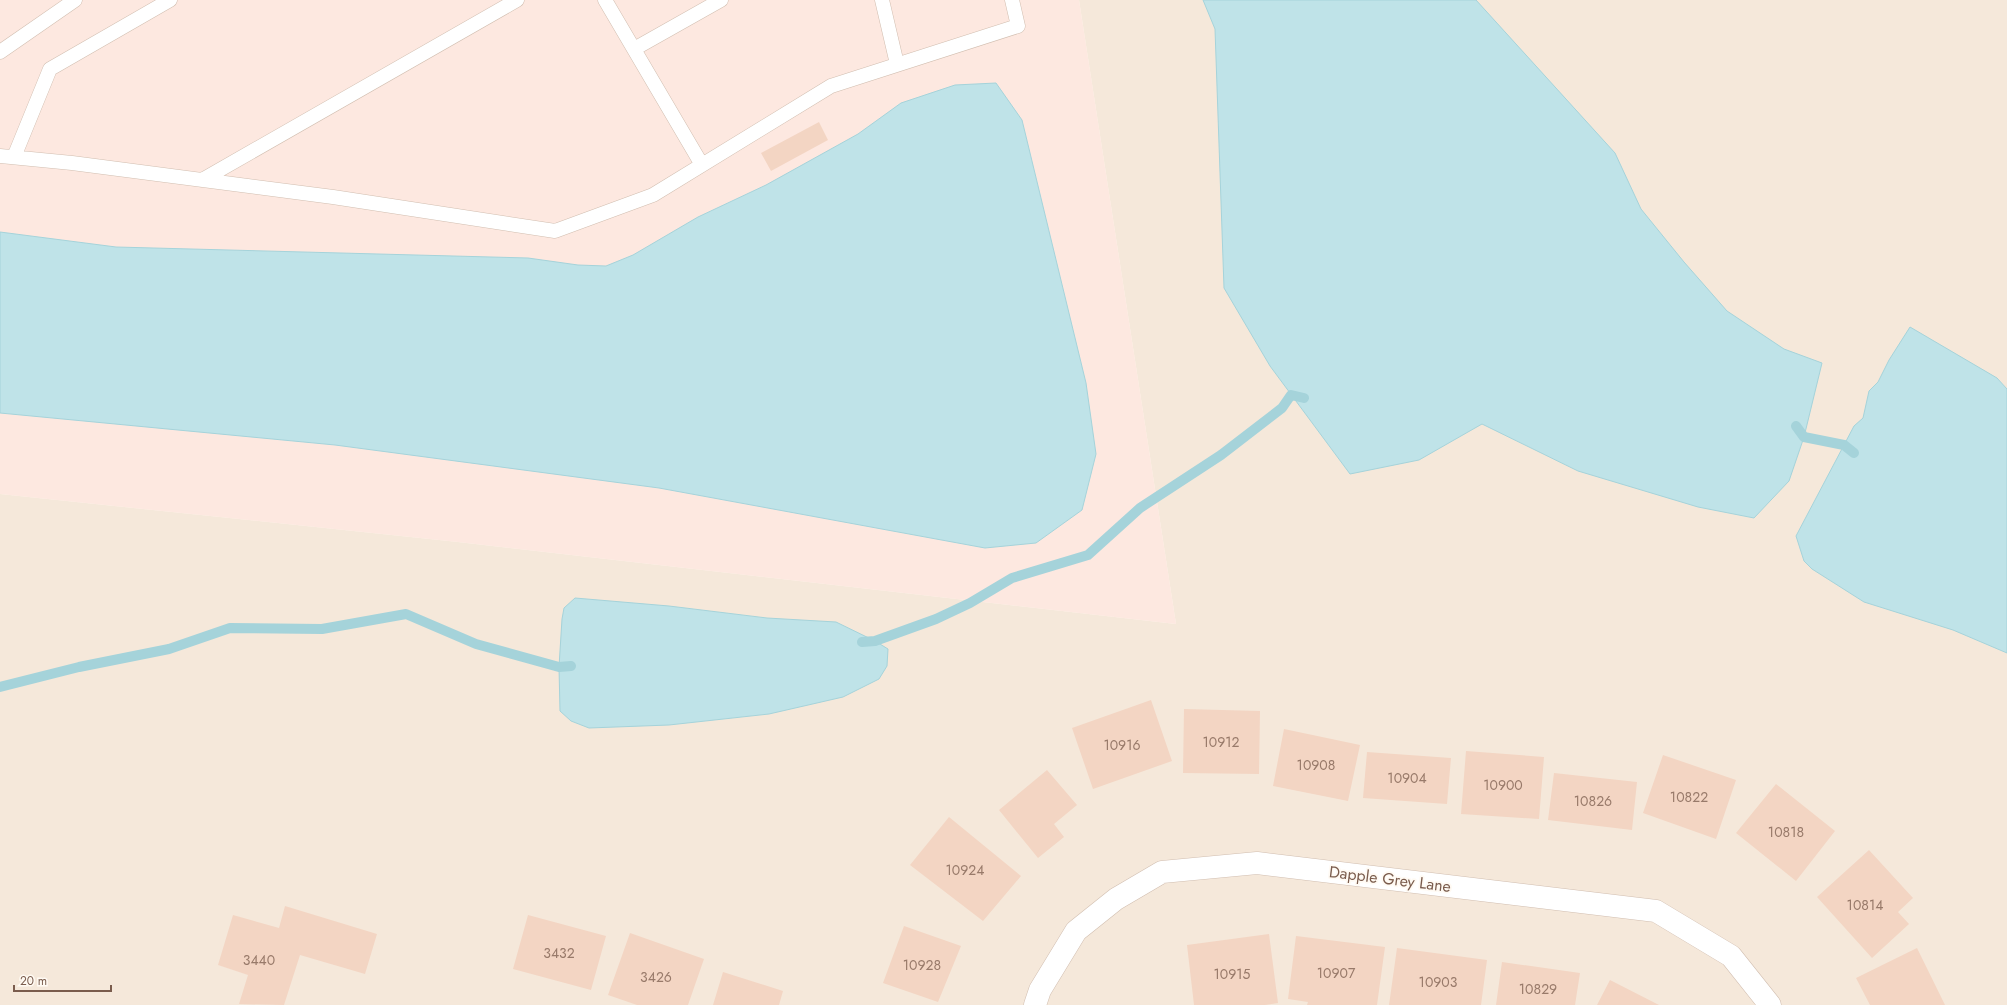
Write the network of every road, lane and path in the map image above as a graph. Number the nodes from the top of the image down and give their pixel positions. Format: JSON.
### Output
{"nodes":[{"id":1,"x":75,"y":0,"type":"edge"},
{"id":2,"x":170,"y":0,"type":"edge"},
{"id":3,"x":517,"y":0,"type":"edge"},
{"id":4,"x":605,"y":0,"type":"edge"},
{"id":5,"x":721,"y":0,"type":"edge"},
{"id":6,"x":882,"y":0,"type":"edge"},
{"id":7,"x":1012,"y":0,"type":"edge"},
{"id":8,"x":634,"y":49,"type":"junction"},
{"id":9,"x":0,"y":52,"type":"edge"},
{"id":10,"x":897,"y":64,"type":"junction"},
{"id":11,"x":0,"y":156,"type":"edge"},
{"id":12,"x":14,"y":157,"type":"junction"},
{"id":13,"x":702,"y":165,"type":"junction"},
{"id":14,"x":202,"y":180,"type":"junction"},
{"id":15,"x":1035,"y":1005,"type":"edge"},
{"id":16,"x":1770,"y":1005,"type":"edge"}],
"edges":[{"from":1,"to":9,"type":"lane"},
{"from":2,"to":12,"type":"lane"},
{"from":3,"to":14,"type":"lane"},
{"from":4,"to":8,"type":"lane"},
{"from":5,"to":8,"type":"lane"},
{"from":6,"to":10,"type":"lane"},
{"from":7,"to":10,"type":"lane"},
{"from":8,"to":13,"type":"lane"},
{"from":10,"to":13,"type":"lane"},
{"from":11,"to":12,"type":"lane"},
{"from":12,"to":14,"type":"lane"},
{"from":13,"to":14,"type":"lane"},
{"from":15,"to":16,"type":"street","name":"Dapple Grey Lane"}]}
